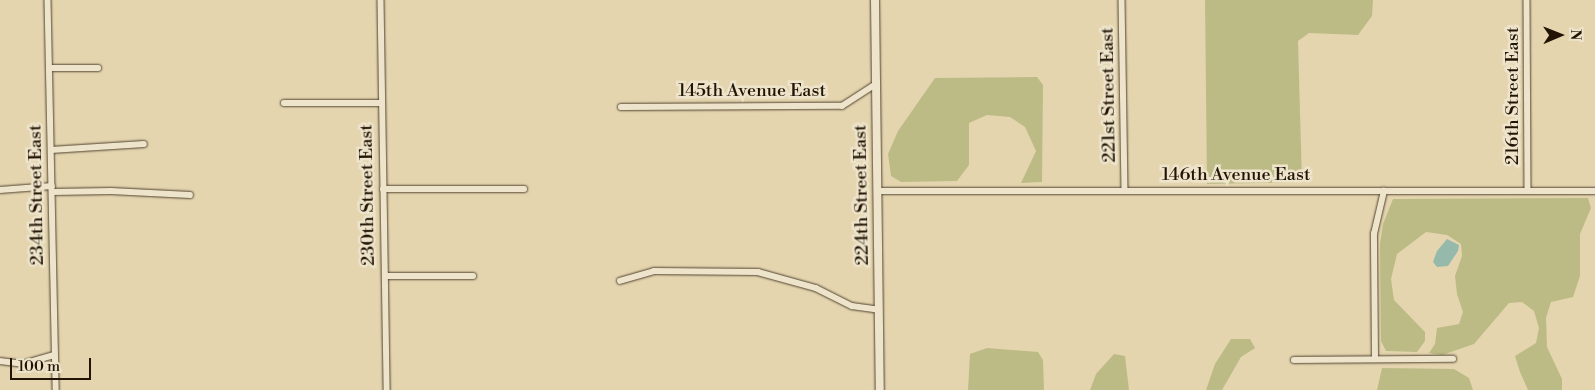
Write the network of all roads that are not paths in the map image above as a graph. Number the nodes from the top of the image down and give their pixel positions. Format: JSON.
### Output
{"nodes":[{"id":1,"x":48,"y":0,"type":"edge"},
{"id":2,"x":381,"y":0,"type":"edge"},
{"id":3,"x":875,"y":0,"type":"edge"},
{"id":4,"x":1122,"y":0,"type":"edge"},
{"id":5,"x":1527,"y":0,"type":"edge"},
{"id":6,"x":50,"y":68,"type":"junction"},
{"id":7,"x":98,"y":68,"type":"dead end"},
{"id":8,"x":876,"y":84,"type":"junction"},
{"id":9,"x":382,"y":102,"type":"junction"},
{"id":10,"x":284,"y":103,"type":"dead end"},
{"id":11,"x":621,"y":107,"type":"dead end"},
{"id":12,"x":144,"y":144,"type":"dead end"},
{"id":13,"x":51,"y":150,"type":"junction"},
{"id":14,"x":52,"y":189,"type":"junction"},
{"id":15,"x":383,"y":189,"type":"junction"},
{"id":16,"x":524,"y":189,"type":"dead end"},
{"id":17,"x":0,"y":190,"type":"edge"},
{"id":18,"x":1125,"y":190,"type":"junction"},
{"id":19,"x":877,"y":191,"type":"junction"},
{"id":20,"x":1384,"y":191,"type":"junction"},
{"id":21,"x":1528,"y":191,"type":"junction"},
{"id":22,"x":1595,"y":191,"type":"edge"},
{"id":23,"x":190,"y":195,"type":"dead end"},
{"id":24,"x":385,"y":276,"type":"junction"},
{"id":25,"x":472,"y":276,"type":"dead end"},
{"id":26,"x":620,"y":281,"type":"dead end"},
{"id":27,"x":879,"y":310,"type":"junction"},
{"id":28,"x":55,"y":355,"type":"junction"},
{"id":29,"x":1375,"y":358,"type":"junction"},
{"id":30,"x":1453,"y":359,"type":"dead end"},
{"id":31,"x":1294,"y":360,"type":"dead end"},
{"id":32,"x":0,"y":361,"type":"edge"},
{"id":33,"x":56,"y":390,"type":"edge"},
{"id":34,"x":387,"y":390,"type":"edge"},
{"id":35,"x":880,"y":390,"type":"edge"}],
"edges":[{"from":1,"to":6,"type":"street","name":"234th Street East"},
{"from":2,"to":9,"type":"street","name":"230th Street East"},
{"from":3,"to":8,"type":"street","name":"224th Street East"},
{"from":4,"to":18,"type":"street","name":"221st Street East"},
{"from":5,"to":21,"type":"street","name":"216th Street East"},
{"from":6,"to":7,"type":"street"},
{"from":6,"to":13,"type":"street","name":"234th Street East"},
{"from":8,"to":11,"type":"street","name":"145th Avenue East"},
{"from":8,"to":19,"type":"street","name":"224th Street East"},
{"from":9,"to":10,"type":"street"},
{"from":9,"to":15,"type":"street","name":"230th Street East"},
{"from":12,"to":13,"type":"street"},
{"from":13,"to":14,"type":"street","name":"234th Street East"},
{"from":14,"to":17,"type":"street"},
{"from":14,"to":23,"type":"street"},
{"from":14,"to":28,"type":"street","name":"234th Street East"},
{"from":15,"to":16,"type":"street"},
{"from":15,"to":24,"type":"street","name":"230th Street East"},
{"from":18,"to":19,"type":"street","name":"146th Avenue East"},
{"from":18,"to":20,"type":"street","name":"146th Avenue East"},
{"from":19,"to":27,"type":"street","name":"224th Street East"},
{"from":20,"to":21,"type":"street","name":"146th Avenue East"},
{"from":20,"to":29,"type":"street"},
{"from":21,"to":22,"type":"street","name":"146th Avenue East"},
{"from":24,"to":25,"type":"street"},
{"from":24,"to":34,"type":"street","name":"230th Street East"},
{"from":26,"to":27,"type":"street"},
{"from":27,"to":35,"type":"street","name":"224th Street East"},
{"from":28,"to":32,"type":"street"},
{"from":28,"to":33,"type":"street","name":"234th Street East"},
{"from":29,"to":30,"type":"street"},
{"from":29,"to":31,"type":"street"}]}
